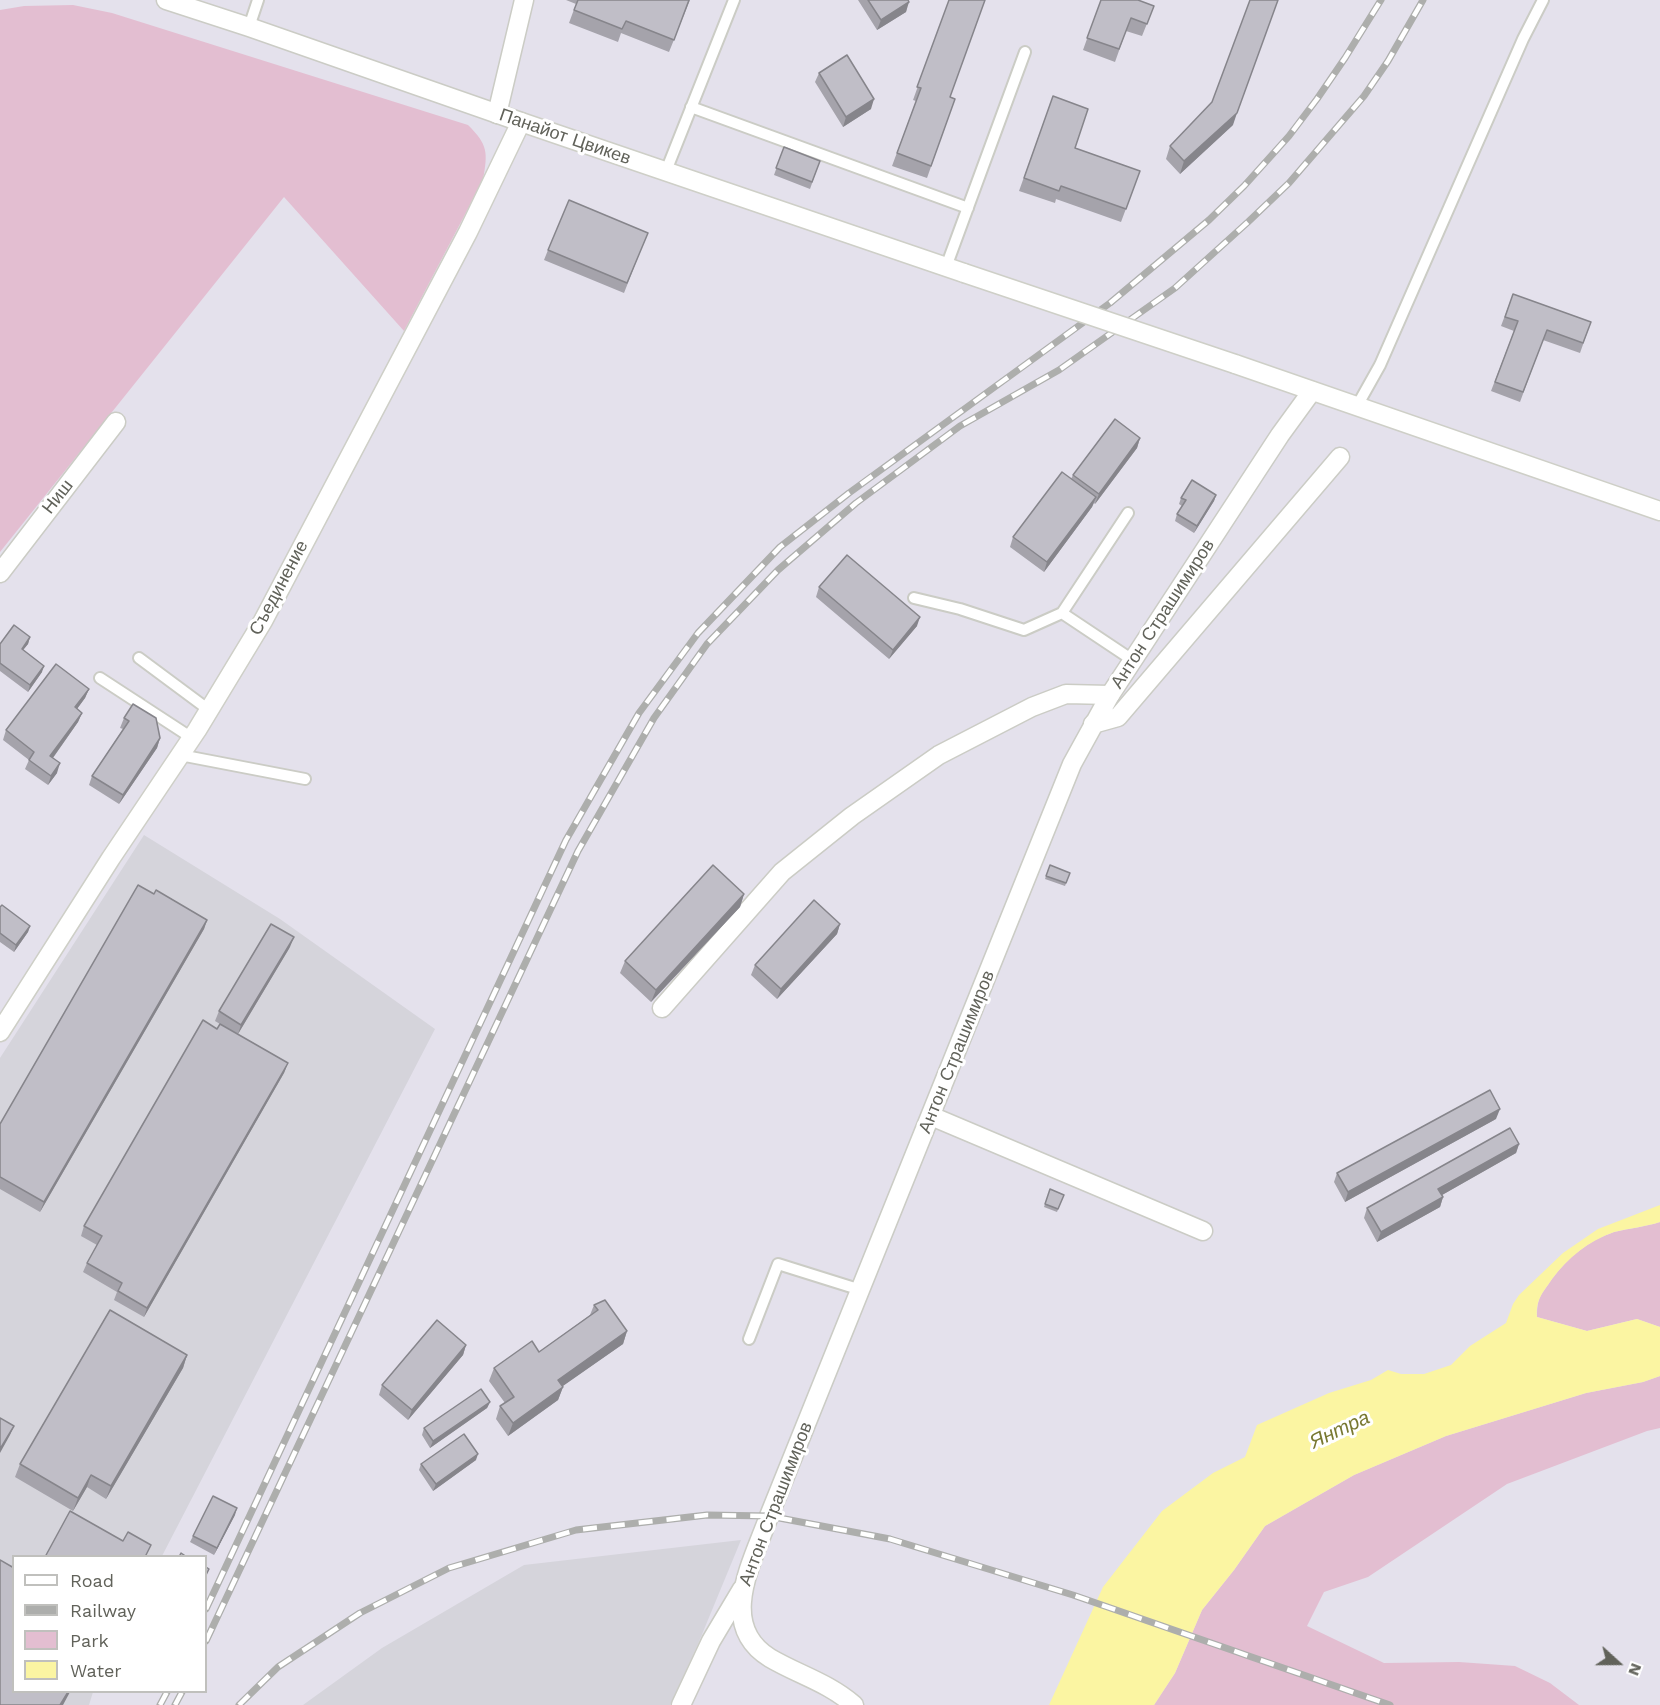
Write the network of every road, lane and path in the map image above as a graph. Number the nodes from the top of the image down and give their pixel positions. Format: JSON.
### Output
{"nodes":[{"id":1,"x":166,"y":0,"type":"edge"},
{"id":2,"x":258,"y":0,"type":"edge"},
{"id":3,"x":524,"y":0,"type":"edge"},
{"id":4,"x":734,"y":0,"type":"edge"},
{"id":5,"x":1543,"y":0,"type":"edge"},
{"id":6,"x":249,"y":27,"type":"junction"},
{"id":7,"x":1025,"y":51,"type":"dead end"},
{"id":8,"x":692,"y":107,"type":"junction"},
{"id":9,"x":497,"y":114,"type":"junction"},
{"id":10,"x":521,"y":122,"type":"junction"},
{"id":11,"x":666,"y":171,"type":"junction"},
{"id":12,"x":968,"y":208,"type":"junction"},
{"id":13,"x":946,"y":267,"type":"junction"},
{"id":14,"x":1312,"y":391,"type":"junction"},
{"id":15,"x":1357,"y":406,"type":"junction"},
{"id":16,"x":116,"y":422,"type":"dead end"},
{"id":17,"x":1340,"y":457,"type":"dead end"},
{"id":18,"x":1660,"y":511,"type":"edge"},
{"id":19,"x":1128,"y":513,"type":"dead end"},
{"id":20,"x":0,"y":573,"type":"edge"},
{"id":21,"x":914,"y":598,"type":"dead end"},
{"id":22,"x":1062,"y":613,"type":"junction"},
{"id":23,"x":140,"y":658,"type":"dead end"},
{"id":24,"x":1134,"y":661,"type":"junction"},
{"id":25,"x":100,"y":678,"type":"dead end"},
{"id":26,"x":1110,"y":695,"type":"junction"},
{"id":27,"x":209,"y":710,"type":"junction"},
{"id":28,"x":1093,"y":724,"type":"junction"},
{"id":29,"x":192,"y":738,"type":"junction"},
{"id":30,"x":180,"y":754,"type":"junction"},
{"id":31,"x":305,"y":779,"type":"dead end"},
{"id":32,"x":662,"y":1008,"type":"dead end"},
{"id":33,"x":2,"y":1024,"type":"edge"},
{"id":34,"x":932,"y":1116,"type":"junction"},
{"id":35,"x":1203,"y":1231,"type":"dead end"},
{"id":36,"x":861,"y":1290,"type":"junction"},
{"id":37,"x":749,"y":1339,"type":"dead end"},
{"id":38,"x":742,"y":1589,"type":"junction"},
{"id":39,"x":681,"y":1705,"type":"edge"},
{"id":40,"x":854,"y":1705,"type":"edge"}],
"edges":[{"from":1,"to":6,"type":"street","name":"Панайот Цвикев"},
{"from":2,"to":6,"type":"lane"},
{"from":3,"to":9,"type":"street"},
{"from":4,"to":8,"type":"lane"},
{"from":5,"to":15,"type":"lane"},
{"from":6,"to":9,"type":"street","name":"Панайот Цвикев"},
{"from":7,"to":12,"type":"lane"},
{"from":8,"to":11,"type":"lane"},
{"from":8,"to":12,"type":"lane"},
{"from":9,"to":10,"type":"street","name":"Панайот Цвикев"},
{"from":10,"to":11,"type":"street","name":"Панайот Цвикев"},
{"from":10,"to":27,"type":"street","name":"Съединение"},
{"from":11,"to":13,"type":"street","name":"Панайот Цвикев"},
{"from":12,"to":13,"type":"lane"},
{"from":13,"to":14,"type":"street","name":"Панайот Цвикев","bridge":true},
{"from":14,"to":15,"type":"street","name":"Панайот Цвикев"},
{"from":14,"to":24,"type":"street","name":"Антон Страшимиров"},
{"from":15,"to":18,"type":"street","name":"Панайот Цвикев"},
{"from":16,"to":20,"type":"street","name":"Ниш"},
{"from":17,"to":28,"type":"street"},
{"from":19,"to":22,"type":"lane"},
{"from":21,"to":22,"type":"lane"},
{"from":22,"to":24,"type":"lane"},
{"from":23,"to":27,"type":"lane"},
{"from":24,"to":26,"type":"street","name":"Антон Страшимиров"},
{"from":25,"to":29,"type":"lane"},
{"from":26,"to":28,"type":"street","name":"Антон Страшимиров"},
{"from":26,"to":32,"type":"street"},
{"from":27,"to":29,"type":"street","name":"Съединение"},
{"from":28,"to":34,"type":"street","name":"Антон Страшимиров"},
{"from":29,"to":30,"type":"street","name":"Съединение"},
{"from":30,"to":31,"type":"lane"},
{"from":30,"to":33,"type":"street","name":"Съединение"},
{"from":34,"to":35,"type":"street"},
{"from":34,"to":36,"type":"street","name":"Антон Страшимиров"},
{"from":36,"to":37,"type":"lane"},
{"from":36,"to":38,"type":"street","name":"Антон Страшимиров"},
{"from":38,"to":39,"type":"street"},
{"from":38,"to":40,"type":"street","name":"Антон Страшимиров"}]}
